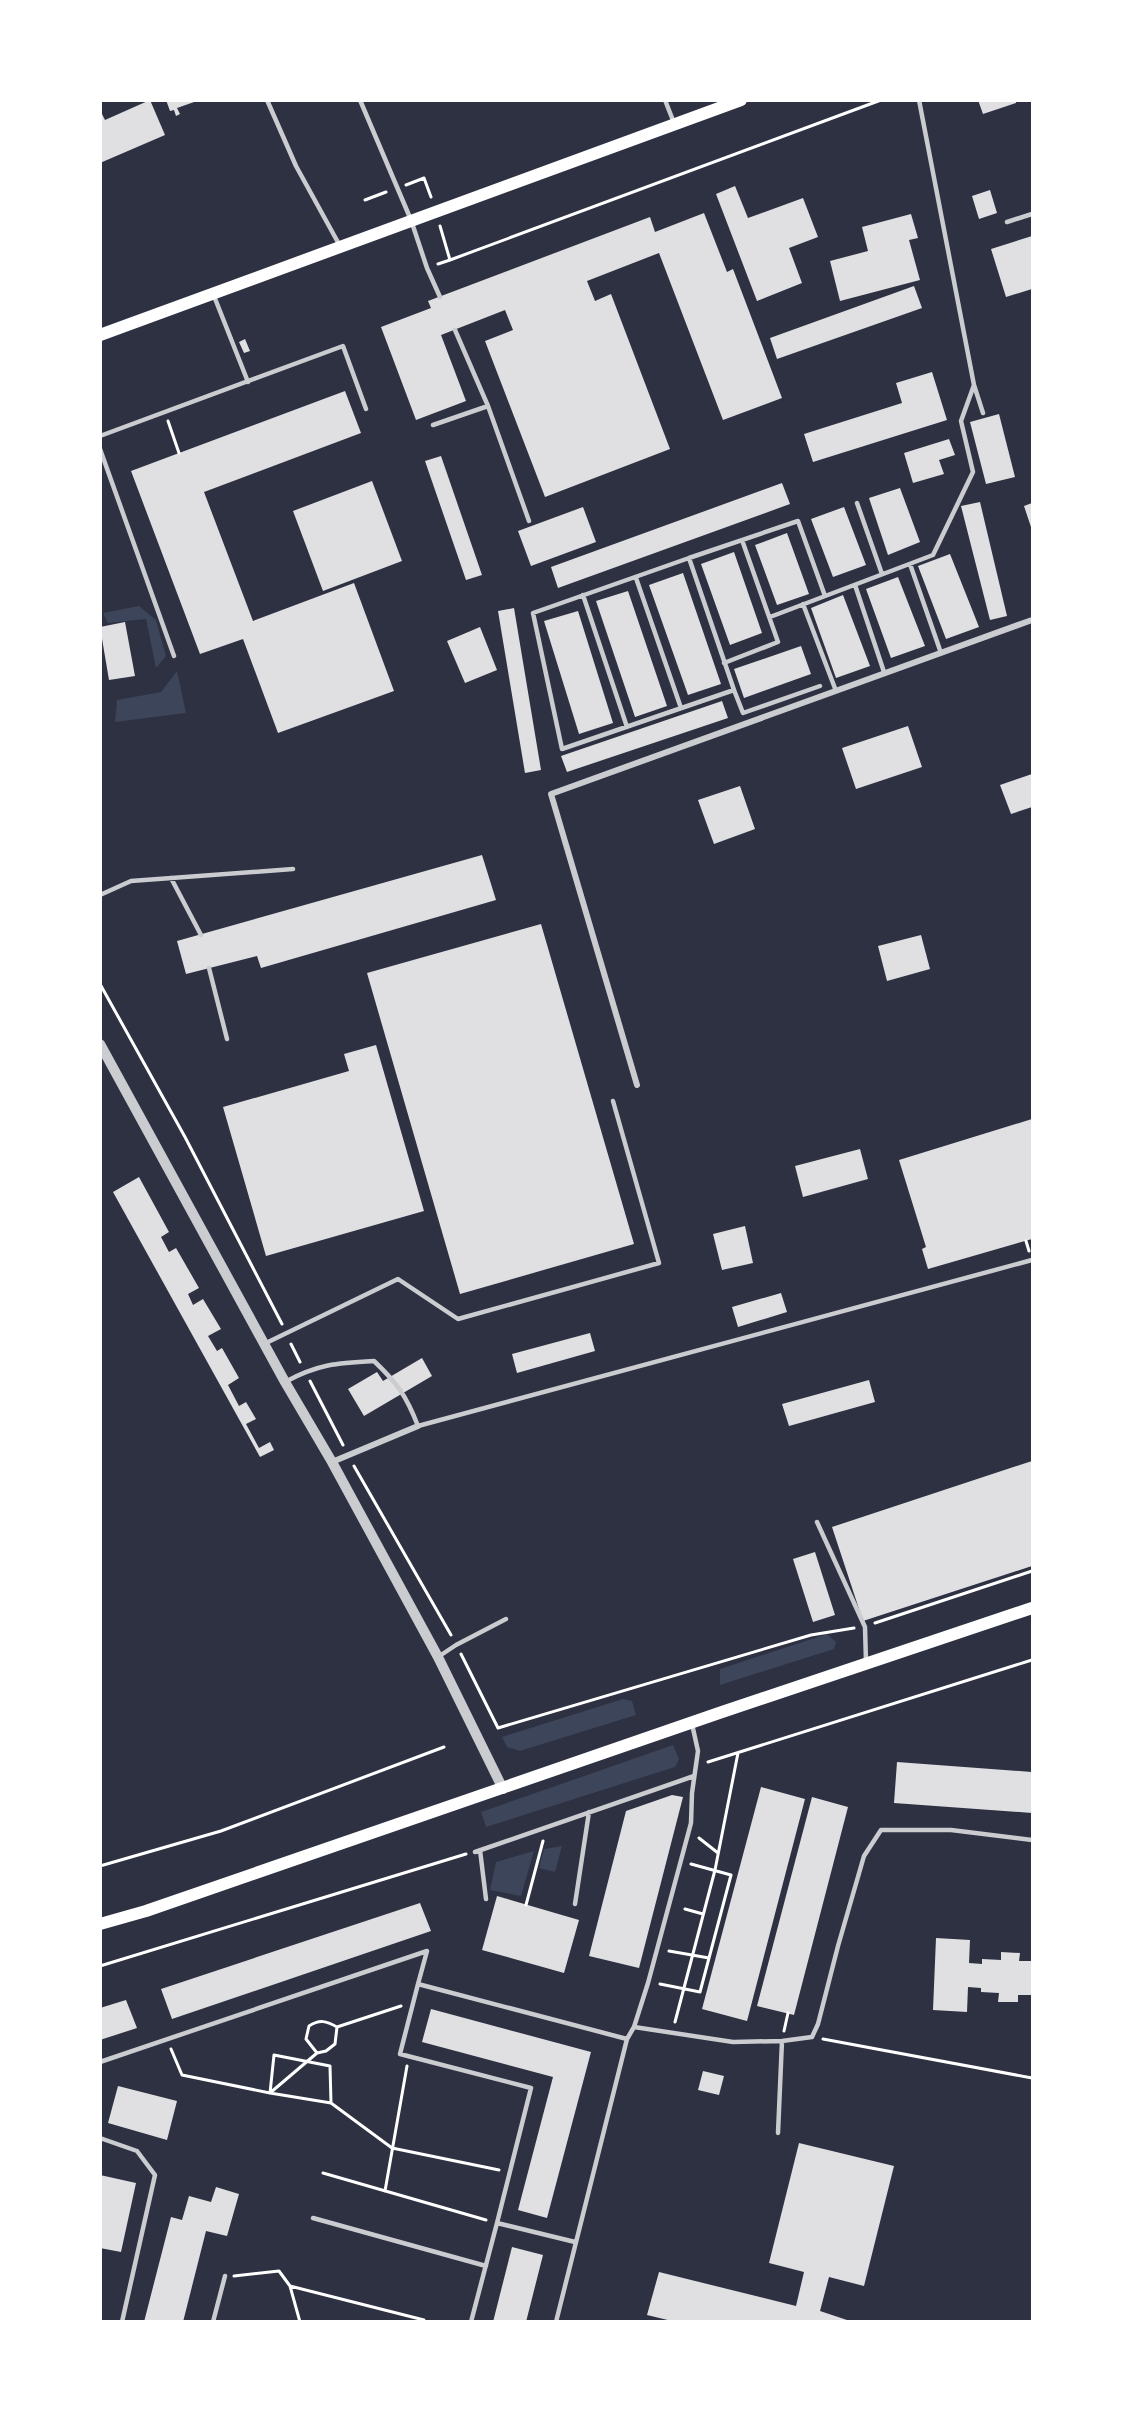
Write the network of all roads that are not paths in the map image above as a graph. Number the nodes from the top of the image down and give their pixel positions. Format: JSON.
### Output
{"nodes":[{"id":1,"x":267,"y":100,"type":"edge"},
{"id":2,"x":360,"y":100,"type":"edge"},
{"id":3,"x":665,"y":100,"type":"edge"},
{"id":4,"x":741,"y":100,"type":"edge"},
{"id":5,"x":919,"y":100,"type":"edge"},
{"id":6,"x":674,"y":125,"type":"junction"},
{"id":7,"x":1032,"y":214,"type":"edge"},
{"id":8,"x":411,"y":220,"type":"junction"},
{"id":9,"x":1007,"y":222,"type":"dead end"},
{"id":10,"x":340,"y":246,"type":"junction"},
{"id":11,"x":213,"y":293,"type":"junction"},
{"id":12,"x":440,"y":297,"type":"dead end"},
{"id":13,"x":455,"y":330,"type":"dead end"},
{"id":14,"x":100,"y":335,"type":"edge"},
{"id":15,"x":248,"y":382,"type":"junction"},
{"id":16,"x":974,"y":385,"type":"junction"},
{"id":17,"x":488,"y":406,"type":"junction"},
{"id":18,"x":366,"y":410,"type":"dead end"},
{"id":19,"x":983,"y":413,"type":"dead end"},
{"id":20,"x":433,"y":425,"type":"dead end"},
{"id":21,"x":100,"y":436,"type":"edge"},
{"id":22,"x":100,"y":449,"type":"edge"},
{"id":23,"x":857,"y":503,"type":"dead end"},
{"id":24,"x":529,"y":521,"type":"dead end"},
{"id":25,"x":742,"y":540,"type":"junction"},
{"id":26,"x":688,"y":558,"type":"junction"},
{"id":27,"x":910,"y":564,"type":"junction"},
{"id":28,"x":882,"y":574,"type":"junction"},
{"id":29,"x":636,"y":578,"type":"junction"},
{"id":30,"x":855,"y":585,"type":"junction"},
{"id":31,"x":583,"y":595,"type":"junction"},
{"id":32,"x":825,"y":596,"type":"junction"},
{"id":33,"x":803,"y":604,"type":"junction"},
{"id":34,"x":770,"y":617,"type":"junction"},
{"id":35,"x":1032,"y":620,"type":"edge"},
{"id":36,"x":941,"y":653,"type":"junction"},
{"id":37,"x":174,"y":656,"type":"dead end"},
{"id":38,"x":724,"y":663,"type":"junction"},
{"id":39,"x":884,"y":672,"type":"junction"},
{"id":40,"x":820,"y":686,"type":"dead end"},
{"id":41,"x":734,"y":690,"type":"junction"},
{"id":42,"x":836,"y":691,"type":"junction"},
{"id":43,"x":681,"y":708,"type":"junction"},
{"id":44,"x":627,"y":727,"type":"junction"},
{"id":45,"x":292,"y":869,"type":"dead end"},
{"id":46,"x":171,"y":878,"type":"junction"},
{"id":47,"x":100,"y":895,"type":"edge"},
{"id":48,"x":201,"y":935,"type":"dead end"},
{"id":49,"x":209,"y":968,"type":"dead end"},
{"id":50,"x":227,"y":1039,"type":"dead end"},
{"id":51,"x":100,"y":1044,"type":"edge"},
{"id":52,"x":637,"y":1085,"type":"dead end"},
{"id":53,"x":613,"y":1101,"type":"dead end"},
{"id":54,"x":1032,"y":1260,"type":"edge"},
{"id":55,"x":264,"y":1344,"type":"junction"},
{"id":56,"x":285,"y":1382,"type":"junction"},
{"id":57,"x":418,"y":1426,"type":"junction"},
{"id":58,"x":332,"y":1462,"type":"junction"},
{"id":59,"x":817,"y":1522,"type":"dead end"},
{"id":60,"x":1032,"y":1608,"type":"edge"},
{"id":61,"x":506,"y":1619,"type":"dead end"},
{"id":62,"x":438,"y":1656,"type":"junction"},
{"id":63,"x":866,"y":1665,"type":"junction"},
{"id":64,"x":692,"y":1724,"type":"junction"},
{"id":65,"x":694,"y":1776,"type":"junction"},
{"id":66,"x":503,"y":1788,"type":"junction"},
{"id":67,"x":589,"y":1812,"type":"junction"},
{"id":68,"x":1032,"y":1840,"type":"edge"},
{"id":69,"x":486,"y":1899,"type":"dead end"},
{"id":70,"x":575,"y":1904,"type":"dead end"},
{"id":71,"x":100,"y":1924,"type":"edge"},
{"id":72,"x":418,"y":1984,"type":"junction"},
{"id":73,"x":634,"y":2027,"type":"junction"},
{"id":74,"x":627,"y":2039,"type":"junction"},
{"id":75,"x":782,"y":2041,"type":"junction"},
{"id":76,"x":100,"y":2062,"type":"edge"},
{"id":77,"x":778,"y":2133,"type":"dead end"},
{"id":78,"x":100,"y":2138,"type":"edge"},
{"id":79,"x":313,"y":2218,"type":"dead end"},
{"id":80,"x":497,"y":2223,"type":"junction"},
{"id":81,"x":575,"y":2242,"type":"junction"},
{"id":82,"x":486,"y":2266,"type":"junction"},
{"id":83,"x":225,"y":2276,"type":"road end"},
{"id":84,"x":122,"y":2322,"type":"edge"},
{"id":85,"x":213,"y":2322,"type":"edge"},
{"id":86,"x":471,"y":2322,"type":"edge"},
{"id":87,"x":556,"y":2322,"type":"edge"}],
"edges":[{"from":1,"to":10,"type":"lane"},
{"from":2,"to":8,"type":"lane"},
{"from":3,"to":6,"type":"lane"},
{"from":4,"to":6,"type":"main road"},
{"from":5,"to":16,"type":"lane"},
{"from":6,"to":8,"type":"main road"},
{"from":7,"to":9,"type":"lane"},
{"from":8,"to":10,"type":"main road"},
{"from":8,"to":12,"type":"lane"},
{"from":10,"to":11,"type":"main road"},
{"from":11,"to":14,"type":"main road"},
{"from":11,"to":15,"type":"lane"},
{"from":13,"to":17,"type":"lane"},
{"from":15,"to":18,"type":"lane"},
{"from":15,"to":21,"type":"lane"},
{"from":16,"to":19,"type":"lane"},
{"from":16,"to":27,"type":"lane"},
{"from":17,"to":20,"type":"lane"},
{"from":17,"to":24,"type":"lane"},
{"from":22,"to":37,"type":"lane"},
{"from":23,"to":28,"type":"lane"},
{"from":25,"to":26,"type":"lane"},
{"from":25,"to":32,"type":"lane"},
{"from":25,"to":34,"type":"lane"},
{"from":26,"to":29,"type":"lane"},
{"from":26,"to":38,"type":"lane"},
{"from":27,"to":28,"type":"lane"},
{"from":27,"to":36,"type":"lane"},
{"from":28,"to":30,"type":"lane"},
{"from":29,"to":31,"type":"lane"},
{"from":29,"to":43,"type":"lane"},
{"from":30,"to":32,"type":"lane"},
{"from":30,"to":39,"type":"lane"},
{"from":31,"to":44,"type":"lane"},
{"from":31,"to":44,"type":"lane"},
{"from":32,"to":33,"type":"lane"},
{"from":33,"to":34,"type":"lane"},
{"from":33,"to":42,"type":"lane"},
{"from":34,"to":38,"type":"lane"},
{"from":35,"to":36,"type":"street"},
{"from":36,"to":39,"type":"street"},
{"from":38,"to":41,"type":"lane"},
{"from":39,"to":42,"type":"street"},
{"from":40,"to":41,"type":"lane"},
{"from":41,"to":43,"type":"lane"},
{"from":42,"to":52,"type":"street"},
{"from":43,"to":44,"type":"lane"},
{"from":45,"to":46,"type":"lane"},
{"from":46,"to":47,"type":"lane"},
{"from":46,"to":48,"type":"lane"},
{"from":49,"to":50,"type":"lane"},
{"from":51,"to":55,"type":"street"},
{"from":53,"to":55,"type":"lane"},
{"from":54,"to":57,"type":"lane"},
{"from":55,"to":56,"type":"street"},
{"from":56,"to":57,"type":"lane"},
{"from":56,"to":58,"type":"street"},
{"from":57,"to":58,"type":"street"},
{"from":58,"to":62,"type":"street"},
{"from":59,"to":63,"type":"lane"},
{"from":60,"to":63,"type":"main road"},
{"from":61,"to":62,"type":"lane"},
{"from":62,"to":66,"type":"street"},
{"from":63,"to":64,"type":"main road"},
{"from":64,"to":65,"type":"lane"},
{"from":64,"to":66,"type":"main road"},
{"from":65,"to":67,"type":"lane"},
{"from":65,"to":73,"type":"lane"},
{"from":66,"to":71,"type":"main road"},
{"from":67,"to":69,"type":"lane"},
{"from":67,"to":70,"type":"lane"},
{"from":68,"to":75,"type":"lane"},
{"from":72,"to":74,"type":"lane"},
{"from":72,"to":76,"type":"lane"},
{"from":72,"to":80,"type":"lane"},
{"from":73,"to":74,"type":"lane"},
{"from":73,"to":75,"type":"lane"},
{"from":74,"to":81,"type":"lane"},
{"from":75,"to":77,"type":"lane"},
{"from":78,"to":84,"type":"lane"},
{"from":79,"to":82,"type":"lane"},
{"from":80,"to":81,"type":"lane"},
{"from":80,"to":82,"type":"lane"},
{"from":81,"to":87,"type":"lane"},
{"from":82,"to":86,"type":"lane"},
{"from":83,"to":85,"type":"lane"}]}
